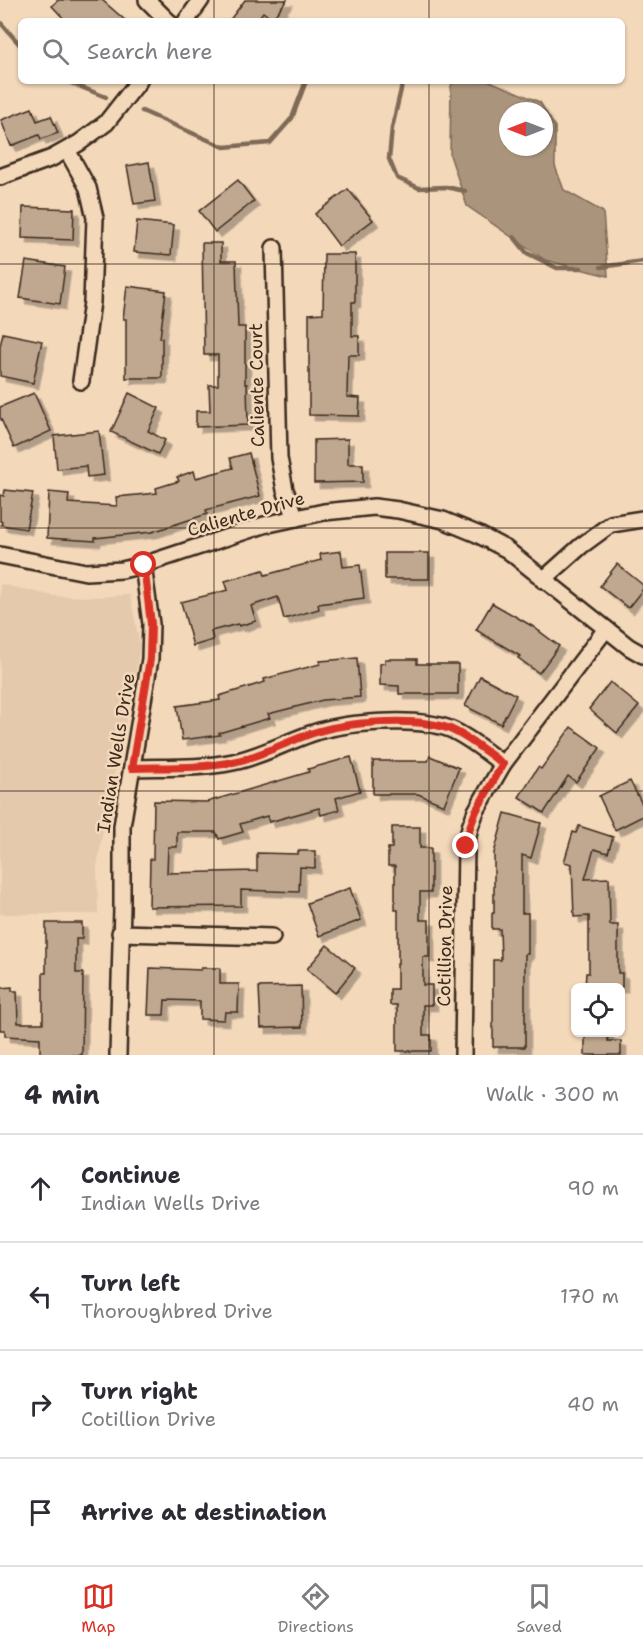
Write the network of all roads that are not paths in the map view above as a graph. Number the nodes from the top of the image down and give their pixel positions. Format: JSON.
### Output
{"nodes":[{"id":1,"x":147,"y":0,"type":"edge"},
{"id":2,"x":201,"y":0,"type":"edge"},
{"id":3,"x":165,"y":18,"type":"edge"},
{"id":4,"x":188,"y":18,"type":"edge"},
{"id":5,"x":137,"y":84,"type":"edge"},
{"id":6,"x":67,"y":150,"type":"junction"},
{"id":7,"x":0,"y":177,"type":"edge"},
{"id":8,"x":274,"y":248,"type":"dead end"},
{"id":9,"x":81,"y":381,"type":"dead end"},
{"id":10,"x":297,"y":518,"type":"junction"},
{"id":11,"x":643,"y":519,"type":"edge"},
{"id":12,"x":0,"y":555,"type":"edge"},
{"id":13,"x":144,"y":565,"type":"junction"},
{"id":14,"x":543,"y":580,"type":"junction"},
{"id":15,"x":606,"y":629,"type":"junction"},
{"id":16,"x":643,"y":655,"type":"edge"},
{"id":17,"x":503,"y":764,"type":"junction"},
{"id":18,"x":132,"y":768,"type":"junction"},
{"id":19,"x":120,"y":933,"type":"junction"},
{"id":20,"x":272,"y":937,"type":"dead end"},
{"id":21,"x":118,"y":1055,"type":"edge"},
{"id":22,"x":463,"y":1055,"type":"edge"}],
"edges":[{"from":1,"to":3,"type":"street"},
{"from":2,"to":4,"type":"street"},
{"from":5,"to":6,"type":"street"},
{"from":6,"to":7,"type":"street"},
{"from":6,"to":9,"type":"street"},
{"from":8,"to":10,"type":"street","name":"Caliente Court"},
{"from":10,"to":13,"type":"street","name":"Caliente Drive"},
{"from":10,"to":14,"type":"street","name":"Caliente Drive"},
{"from":11,"to":14,"type":"street"},
{"from":12,"to":13,"type":"street","name":"Caliente Drive"},
{"from":13,"to":18,"type":"street","name":"Indian Wells Drive"},
{"from":14,"to":15,"type":"street","name":"Caliente Drive"},
{"from":15,"to":16,"type":"street","name":"Caliente Drive"},
{"from":15,"to":17,"type":"street","name":"Cotillion Drive"},
{"from":17,"to":18,"type":"street"},
{"from":17,"to":22,"type":"street","name":"Cotillion Drive"},
{"from":18,"to":19,"type":"street","name":"Indian Wells Drive"},
{"from":19,"to":20,"type":"street"},
{"from":19,"to":21,"type":"street","name":"Indian Wells Drive"}]}
